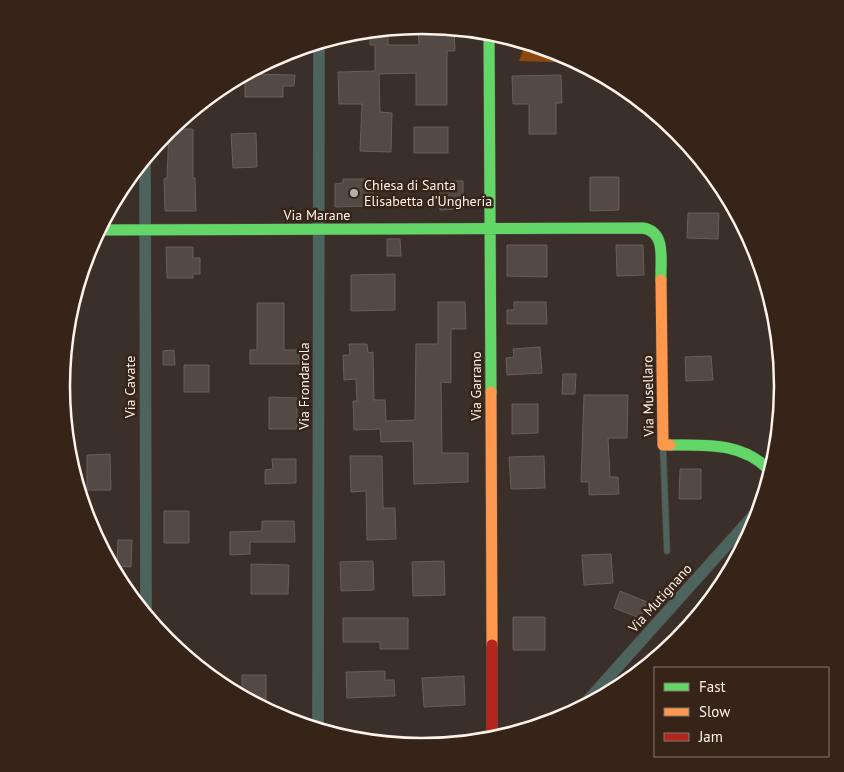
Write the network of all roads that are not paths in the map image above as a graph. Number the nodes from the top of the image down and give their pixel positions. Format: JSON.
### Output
{"nodes":[{"id":1,"x":490,"y":41,"type":"edge"},
{"id":2,"x":319,"y":49,"type":"edge"},
{"id":3,"x":145,"y":169,"type":"edge"},
{"id":4,"x":145,"y":229,"type":"junction"},
{"id":5,"x":490,"y":229,"type":"junction"},
{"id":6,"x":106,"y":230,"type":"edge"},
{"id":7,"x":319,"y":230,"type":"junction"},
{"id":8,"x":655,"y":232,"type":"joint"},
{"id":9,"x":663,"y":445,"type":"junction"},
{"id":10,"x":765,"y":466,"type":"edge"},
{"id":11,"x":746,"y":524,"type":"edge"},
{"id":12,"x":666,"y":551,"type":"dead end"},
{"id":13,"x":146,"y":604,"type":"edge"},
{"id":14,"x":594,"y":693,"type":"edge"},
{"id":15,"x":318,"y":722,"type":"edge"},
{"id":16,"x":492,"y":731,"type":"edge"}],
"edges":[{"from":1,"to":5,"type":"street","name":"Via Garrano"},
{"from":2,"to":7,"type":"street","name":"Via Frondarola"},
{"from":3,"to":4,"type":"street","name":"Via Cavate"},
{"from":4,"to":6,"type":"street","name":"Via Marane"},
{"from":4,"to":7,"type":"street","name":"Via Marane"},
{"from":4,"to":13,"type":"street","name":"Via Cavate"},
{"from":5,"to":7,"type":"street","name":"Via Marane"},
{"from":5,"to":8,"type":"street","name":"Via Marane"},
{"from":5,"to":16,"type":"street","name":"Via Garrano"},
{"from":7,"to":15,"type":"street","name":"Via Frondarola"},
{"from":8,"to":9,"type":"street","name":"Via Musellaro"},
{"from":9,"to":10,"type":"street","name":"Via Musellaro"},
{"from":9,"to":12,"type":"lane"},
{"from":11,"to":14,"type":"street","name":"Via Mutignano"}]}
